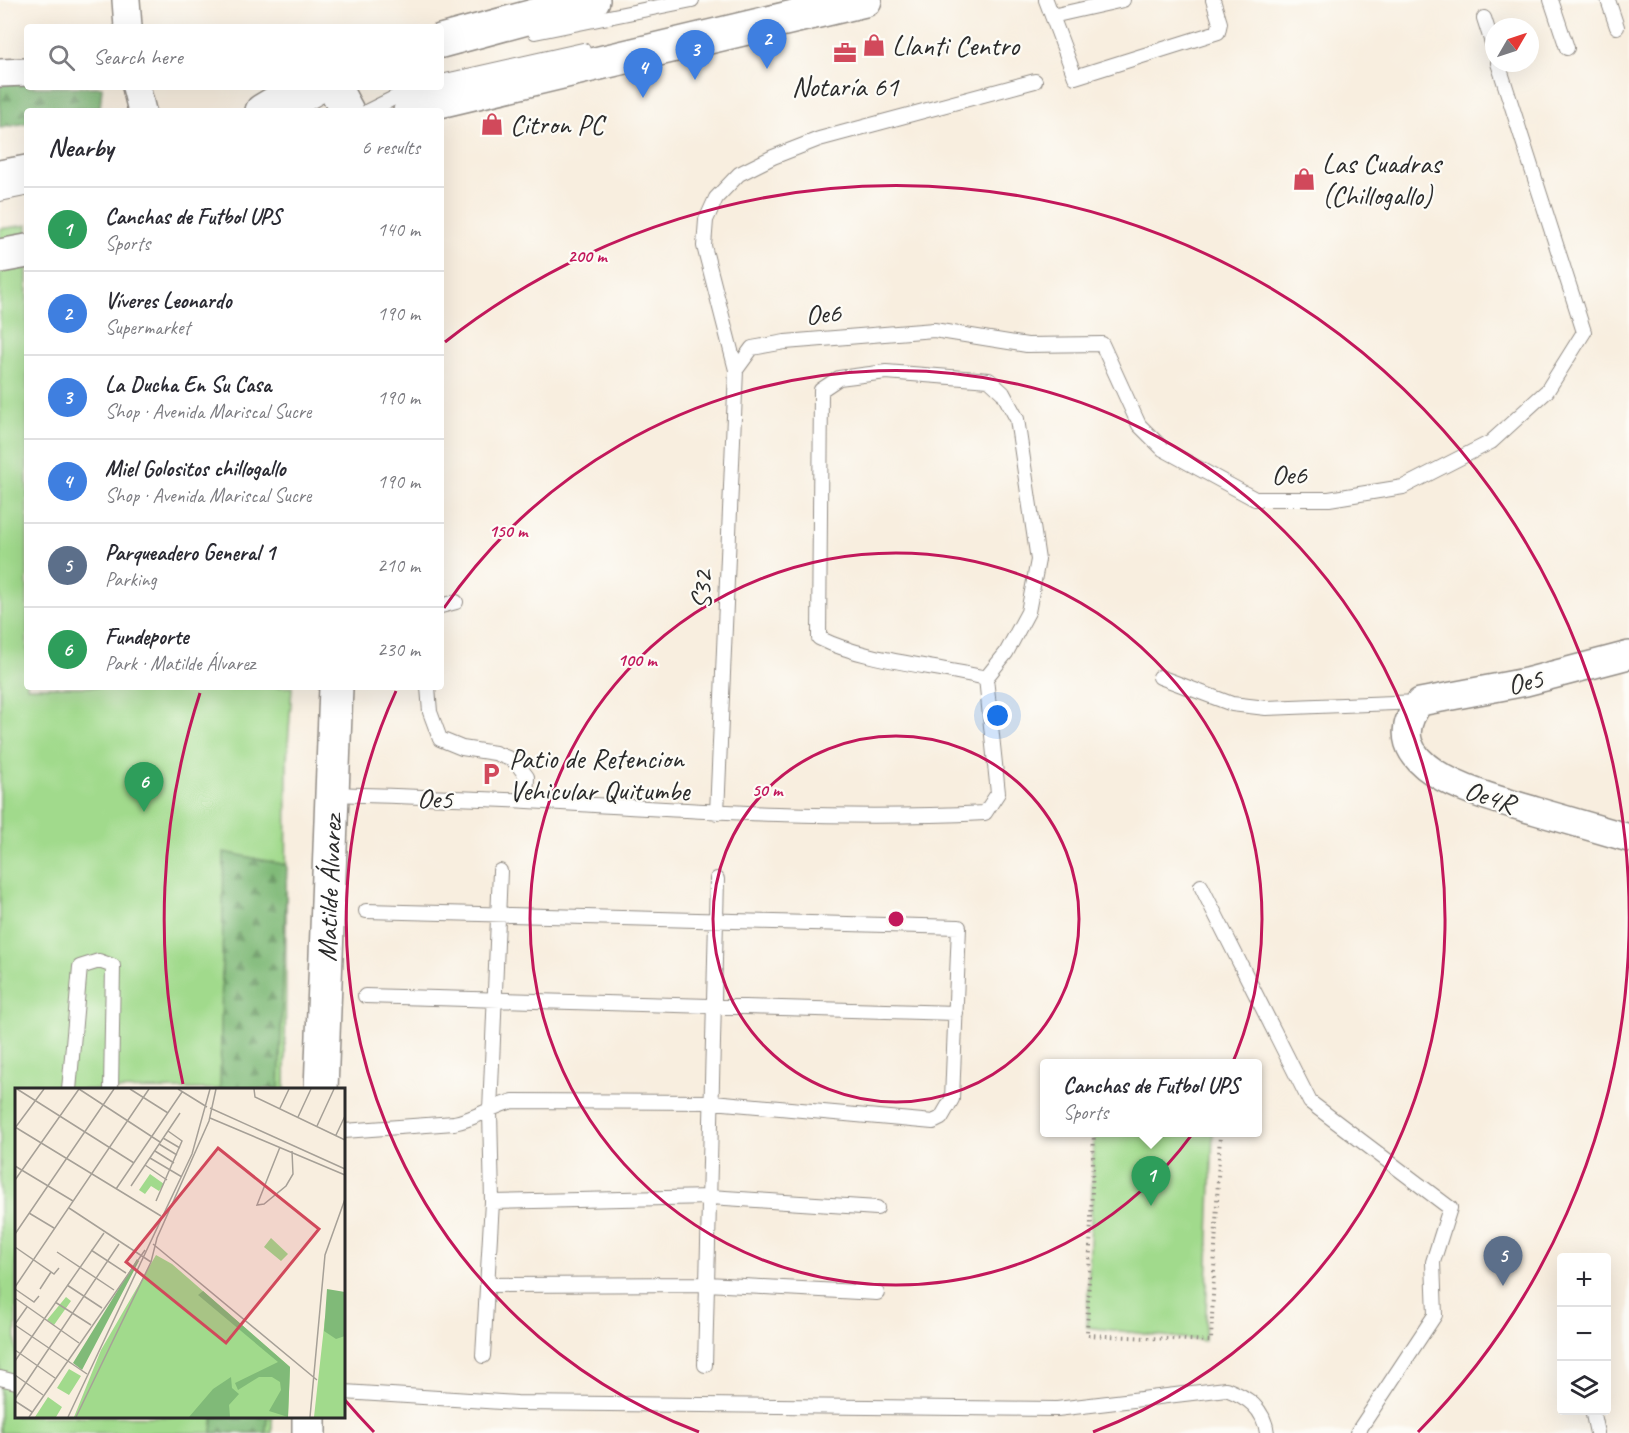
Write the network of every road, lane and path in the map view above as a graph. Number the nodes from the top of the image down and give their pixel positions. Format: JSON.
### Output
{"nodes":[{"id":1,"x":126,"y":0,"type":"edge"},
{"id":2,"x":593,"y":0,"type":"edge"},
{"id":3,"x":692,"y":0,"type":"edge"},
{"id":4,"x":808,"y":0,"type":"edge"},
{"id":5,"x":865,"y":0,"type":"edge"},
{"id":6,"x":1046,"y":0,"type":"edge"},
{"id":7,"x":1123,"y":0,"type":"edge"},
{"id":8,"x":1213,"y":0,"type":"edge"},
{"id":9,"x":1551,"y":0,"type":"edge"},
{"id":10,"x":1608,"y":0,"type":"edge"},
{"id":11,"x":649,"y":4,"type":"edge"},
{"id":12,"x":1052,"y":16,"type":"junction"},
{"id":13,"x":1484,"y":18,"type":"dead end"},
{"id":14,"x":716,"y":21,"type":"dead end"},
{"id":15,"x":1485,"y":21,"type":"edge"},
{"id":16,"x":128,"y":24,"type":"edge"},
{"id":17,"x":1617,"y":27,"type":"dead end"},
{"id":18,"x":601,"y":46,"type":"dead end"},
{"id":19,"x":446,"y":47,"type":"edge"},
{"id":20,"x":1567,"y":48,"type":"dead end"},
{"id":21,"x":24,"y":72,"type":"edge"},
{"id":22,"x":1501,"y":72,"type":"edge"},
{"id":23,"x":0,"y":73,"type":"edge"},
{"id":24,"x":444,"y":81,"type":"edge"},
{"id":25,"x":1035,"y":81,"type":"dead end"},
{"id":26,"x":137,"y":90,"type":"edge"},
{"id":27,"x":297,"y":90,"type":"edge"},
{"id":28,"x":330,"y":90,"type":"edge"},
{"id":29,"x":336,"y":90,"type":"edge"},
{"id":30,"x":410,"y":90,"type":"edge"},
{"id":31,"x":141,"y":108,"type":"edge"},
{"id":32,"x":267,"y":108,"type":"edge"},
{"id":33,"x":298,"y":108,"type":"edge"},
{"id":34,"x":346,"y":108,"type":"edge"},
{"id":35,"x":374,"y":108,"type":"edge"},
{"id":36,"x":417,"y":108,"type":"edge"},
{"id":37,"x":24,"y":173,"type":"edge"},
{"id":38,"x":0,"y":177,"type":"edge"},
{"id":39,"x":24,"y":189,"type":"edge"},
{"id":40,"x":0,"y":194,"type":"edge"},
{"id":41,"x":24,"y":252,"type":"edge"},
{"id":42,"x":0,"y":256,"type":"edge"},
{"id":43,"x":736,"y":370,"type":"junction"},
{"id":44,"x":456,"y":602,"type":"dead end"},
{"id":45,"x":444,"y":605,"type":"edge"},
{"id":46,"x":1629,"y":655,"type":"edge"},
{"id":47,"x":1160,"y":677,"type":"dead end"},
{"id":48,"x":986,"y":678,"type":"junction"},
{"id":49,"x":336,"y":690,"type":"edge"},
{"id":50,"x":428,"y":690,"type":"edge"},
{"id":51,"x":1420,"y":702,"type":"junction"},
{"id":52,"x":333,"y":794,"type":"junction"},
{"id":53,"x":526,"y":801,"type":"junction"},
{"id":54,"x":717,"y":813,"type":"junction"},
{"id":55,"x":1629,"y":837,"type":"edge"},
{"id":56,"x":500,"y":871,"type":"dead end"},
{"id":57,"x":717,"y":879,"type":"dead end"},
{"id":58,"x":1201,"y":886,"type":"dead end"},
{"id":59,"x":366,"y":911,"type":"dead end"},
{"id":60,"x":498,"y":915,"type":"junction"},
{"id":61,"x":716,"y":922,"type":"junction"},
{"id":62,"x":365,"y":996,"type":"dead end"},
{"id":63,"x":495,"y":998,"type":"junction"},
{"id":64,"x":714,"y":1006,"type":"junction"},
{"id":65,"x":956,"y":1013,"type":"junction"},
{"id":66,"x":69,"y":1088,"type":"edge"},
{"id":67,"x":111,"y":1088,"type":"edge"},
{"id":68,"x":321,"y":1088,"type":"edge"},
{"id":69,"x":712,"y":1102,"type":"junction"},
{"id":70,"x":490,"y":1111,"type":"junction"},
{"id":71,"x":345,"y":1131,"type":"edge"},
{"id":72,"x":1094,"y":1137,"type":"edge"},
{"id":73,"x":1220,"y":1137,"type":"edge"},
{"id":74,"x":710,"y":1197,"type":"junction"},
{"id":75,"x":492,"y":1202,"type":"junction"},
{"id":76,"x":877,"y":1208,"type":"dead end"},
{"id":77,"x":707,"y":1284,"type":"junction"},
{"id":78,"x":487,"y":1285,"type":"junction"},
{"id":79,"x":877,"y":1293,"type":"dead end"},
{"id":80,"x":483,"y":1356,"type":"dead end"},
{"id":81,"x":705,"y":1365,"type":"dead end"},
{"id":82,"x":0,"y":1378,"type":"edge"},
{"id":83,"x":15,"y":1382,"type":"edge"},
{"id":84,"x":345,"y":1392,"type":"edge"},
{"id":85,"x":1593,"y":1415,"type":"edge"},
{"id":86,"x":1267,"y":1433,"type":"edge"},
{"id":87,"x":1357,"y":1433,"type":"edge"},
{"id":88,"x":1597,"y":1433,"type":"edge"}],
"edges":[{"from":1,"to":16,"type":"street"},
{"from":2,"to":19,"type":"main road"},
{"from":3,"to":11,"type":"lane"},
{"from":4,"to":14,"type":"lane"},
{"from":5,"to":36,"type":"main road"},
{"from":6,"to":12,"type":"lane"},
{"from":7,"to":12,"type":"lane"},
{"from":8,"to":12,"type":"lane"},
{"from":9,"to":20,"type":"lane"},
{"from":10,"to":17,"type":"lane"},
{"from":11,"to":19,"type":"lane"},
{"from":13,"to":15,"type":"lane"},
{"from":18,"to":24,"type":"lane"},
{"from":21,"to":23,"type":"street"},
{"from":22,"to":43,"type":"lane","name":"Oe6"},
{"from":25,"to":43,"type":"lane","name":"S32"},
{"from":26,"to":31,"type":"street"},
{"from":27,"to":32,"type":"main road"},
{"from":28,"to":33,"type":"lane"},
{"from":29,"to":34,"type":"main road"},
{"from":30,"to":35,"type":"lane"},
{"from":37,"to":38,"type":"main road"},
{"from":39,"to":40,"type":"lane"},
{"from":41,"to":42,"type":"main road"},
{"from":43,"to":54,"type":"lane","name":"S32"},
{"from":44,"to":45,"type":"lane"},
{"from":46,"to":51,"type":"street","name":"Oe5"},
{"from":47,"to":51,"type":"lane"},
{"from":48,"to":48,"type":"lane"},
{"from":48,"to":54,"type":"lane","name":"Oe5"},
{"from":49,"to":52,"type":"main road","name":"Matilde Álvarez"},
{"from":50,"to":53,"type":"lane"},
{"from":51,"to":55,"type":"street","name":"Oe4R"},
{"from":52,"to":53,"type":"lane","name":"Oe5"},
{"from":52,"to":68,"type":"main road","name":"Matilde Álvarez"},
{"from":53,"to":54,"type":"lane","name":"Oe5"},
{"from":56,"to":60,"type":"lane"},
{"from":57,"to":61,"type":"lane"},
{"from":58,"to":87,"type":"lane"},
{"from":59,"to":60,"type":"lane"},
{"from":60,"to":61,"type":"lane"},
{"from":60,"to":63,"type":"lane"},
{"from":61,"to":64,"type":"lane"},
{"from":61,"to":65,"type":"lane"},
{"from":62,"to":63,"type":"lane"},
{"from":63,"to":64,"type":"lane"},
{"from":63,"to":70,"type":"lane"},
{"from":64,"to":65,"type":"lane"},
{"from":64,"to":69,"type":"lane"},
{"from":65,"to":69,"type":"lane"},
{"from":66,"to":67,"type":"lane"},
{"from":69,"to":70,"type":"lane"},
{"from":69,"to":74,"type":"lane"},
{"from":70,"to":71,"type":"lane"},
{"from":70,"to":75,"type":"lane"},
{"from":72,"to":73,"type":"path"},
{"from":74,"to":75,"type":"lane"},
{"from":74,"to":76,"type":"lane"},
{"from":74,"to":77,"type":"lane"},
{"from":75,"to":78,"type":"lane"},
{"from":77,"to":78,"type":"lane"},
{"from":77,"to":79,"type":"lane"},
{"from":77,"to":81,"type":"lane"},
{"from":78,"to":80,"type":"lane"},
{"from":82,"to":83,"type":"lane"},
{"from":84,"to":86,"type":"lane"},
{"from":85,"to":88,"type":"lane"}]}
